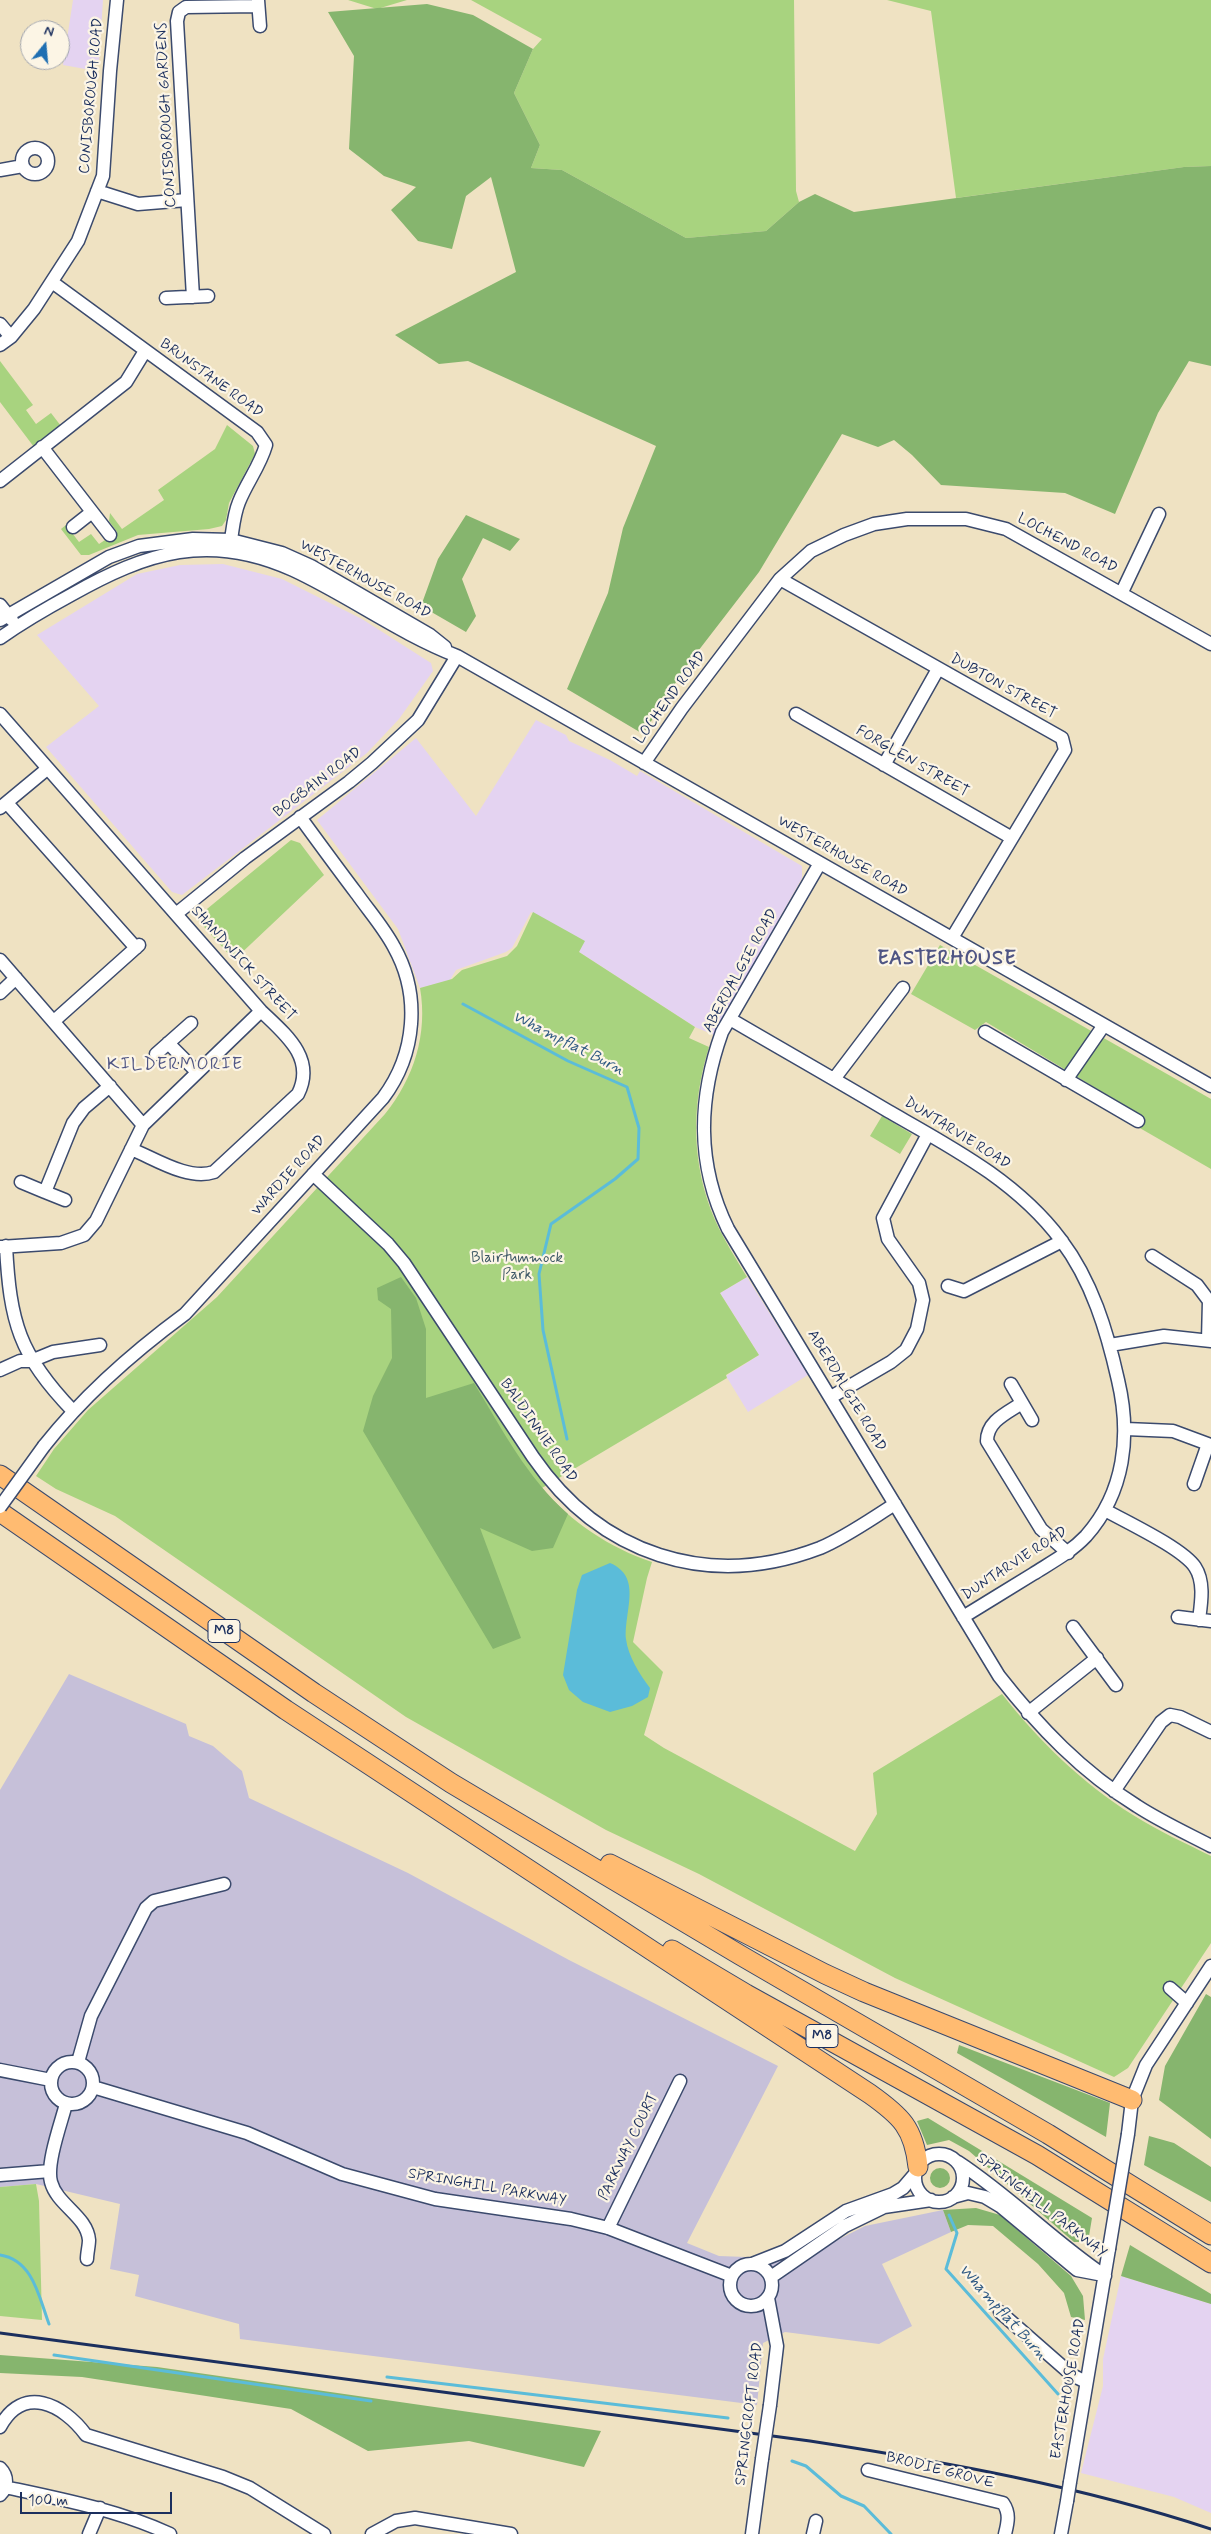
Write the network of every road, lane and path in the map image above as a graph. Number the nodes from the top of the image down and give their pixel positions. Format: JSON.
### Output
{"nodes":[{"id":1,"x":117,"y":0,"type":"edge"},
{"id":2,"x":258,"y":3,"type":"edge"},
{"id":3,"x":260,"y":26,"type":"dead end"},
{"id":4,"x":23,"y":166,"type":"dead end"},
{"id":5,"x":0,"y":170,"type":"edge"},
{"id":6,"x":97,"y":191,"type":"junction"},
{"id":7,"x":187,"y":200,"type":"junction"},
{"id":8,"x":52,"y":282,"type":"junction"},
{"id":9,"x":208,"y":296,"type":"dead end"},
{"id":10,"x":193,"y":297,"type":"junction"},
{"id":11,"x":166,"y":298,"type":"dead end"},
{"id":12,"x":0,"y":324,"type":"edge"},
{"id":13,"x":5,"y":341,"type":"edge"},
{"id":14,"x":145,"y":351,"type":"junction"},
{"id":15,"x":42,"y":447,"type":"junction"},
{"id":16,"x":0,"y":481,"type":"edge"},
{"id":17,"x":92,"y":512,"type":"junction"},
{"id":18,"x":1159,"y":514,"type":"dead end"},
{"id":19,"x":73,"y":527,"type":"dead end"},
{"id":20,"x":110,"y":535,"type":"dead end"},
{"id":21,"x":232,"y":540,"type":"junction"},
{"id":22,"x":780,"y":578,"type":"junction"},
{"id":23,"x":1122,"y":592,"type":"junction"},
{"id":24,"x":3,"y":613,"type":"edge"},
{"id":25,"x":15,"y":627,"type":"junction"},
{"id":26,"x":0,"y":638,"type":"edge"},
{"id":27,"x":1211,"y":644,"type":"edge"},
{"id":28,"x":457,"y":656,"type":"junction"},
{"id":29,"x":938,"y":669,"type":"junction"},
{"id":30,"x":0,"y":714,"type":"edge"},
{"id":31,"x":796,"y":714,"type":"dead end"},
{"id":32,"x":644,"y":763,"type":"junction"},
{"id":33,"x":884,"y":765,"type":"junction"},
{"id":34,"x":47,"y":769,"type":"junction"},
{"id":35,"x":3,"y":806,"type":"edge"},
{"id":36,"x":300,"y":818,"type":"junction"},
{"id":37,"x":1012,"y":838,"type":"junction"},
{"id":38,"x":820,"y":863,"type":"junction"},
{"id":39,"x":176,"y":914,"type":"junction"},
{"id":40,"x":952,"y":938,"type":"junction"},
{"id":41,"x":0,"y":960,"type":"edge"},
{"id":42,"x":16,"y":978,"type":"junction"},
{"id":43,"x":903,"y":988,"type":"dead end"},
{"id":44,"x":0,"y":993,"type":"edge"},
{"id":45,"x":262,"y":1011,"type":"junction"},
{"id":46,"x":730,"y":1019,"type":"junction"},
{"id":47,"x":54,"y":1021,"type":"junction"},
{"id":48,"x":191,"y":1023,"type":"dead end"},
{"id":49,"x":1104,"y":1025,"type":"junction"},
{"id":50,"x":985,"y":1032,"type":"dead end"},
{"id":51,"x":168,"y":1043,"type":"junction"},
{"id":52,"x":156,"y":1054,"type":"dead end"},
{"id":53,"x":197,"y":1072,"type":"junction"},
{"id":54,"x":834,"y":1079,"type":"junction"},
{"id":55,"x":1066,"y":1080,"type":"junction"},
{"id":56,"x":110,"y":1086,"type":"junction"},
{"id":57,"x":1211,"y":1086,"type":"edge"},
{"id":58,"x":1138,"y":1121,"type":"dead end"},
{"id":59,"x":143,"y":1124,"type":"junction"},
{"id":60,"x":928,"y":1134,"type":"junction"},
{"id":61,"x":130,"y":1149,"type":"junction"},
{"id":62,"x":312,"y":1174,"type":"junction"},
{"id":63,"x":21,"y":1182,"type":"dead end"},
{"id":64,"x":45,"y":1192,"type":"junction"},
{"id":65,"x":65,"y":1200,"type":"dead end"},
{"id":66,"x":1062,"y":1241,"type":"junction"},
{"id":67,"x":3,"y":1247,"type":"edge"},
{"id":68,"x":1152,"y":1256,"type":"dead end"},
{"id":69,"x":948,"y":1286,"type":"dead end"},
{"id":70,"x":1210,"y":1340,"type":"edge"},
{"id":71,"x":100,"y":1345,"type":"dead end"},
{"id":72,"x":1110,"y":1345,"type":"junction"},
{"id":73,"x":31,"y":1362,"type":"junction"},
{"id":74,"x":0,"y":1370,"type":"edge"},
{"id":75,"x":1011,"y":1384,"type":"dead end"},
{"id":76,"x":831,"y":1397,"type":"junction"},
{"id":77,"x":1022,"y":1403,"type":"junction"},
{"id":78,"x":73,"y":1411,"type":"junction"},
{"id":79,"x":1032,"y":1420,"type":"dead end"},
{"id":80,"x":1126,"y":1429,"type":"junction"},
{"id":81,"x":1209,"y":1440,"type":"edge"},
{"id":82,"x":0,"y":1475,"type":"edge"},
{"id":83,"x":1194,"y":1484,"type":"dead end"},
{"id":84,"x":895,"y":1504,"type":"junction"},
{"id":85,"x":0,"y":1507,"type":"edge"},
{"id":86,"x":1105,"y":1510,"type":"junction"},
{"id":87,"x":0,"y":1512,"type":"edge"},
{"id":88,"x":1068,"y":1553,"type":"junction"},
{"id":89,"x":963,"y":1617,"type":"junction"},
{"id":90,"x":1178,"y":1617,"type":"dead end"},
{"id":91,"x":1205,"y":1621,"type":"edge"},
{"id":92,"x":1073,"y":1627,"type":"dead end"},
{"id":93,"x":1097,"y":1658,"type":"junction"},
{"id":94,"x":1116,"y":1685,"type":"dead end"},
{"id":95,"x":1028,"y":1713,"type":"junction"},
{"id":96,"x":1211,"y":1732,"type":"edge"},
{"id":97,"x":451,"y":1783,"type":"junction"},
{"id":98,"x":1114,"y":1791,"type":"junction"},
{"id":99,"x":435,"y":1807,"type":"junction"},
{"id":100,"x":1211,"y":1846,"type":"edge"},
{"id":101,"x":224,"y":1884,"type":"dead end"},
{"id":102,"x":1211,"y":1966,"type":"edge"},
{"id":103,"x":1170,"y":1988,"type":"dead end"},
{"id":104,"x":1187,"y":2003,"type":"junction"},
{"id":105,"x":78,"y":2062,"type":"junction"},
{"id":106,"x":0,"y":2070,"type":"edge"},
{"id":107,"x":51,"y":2080,"type":"junction"},
{"id":108,"x":680,"y":2081,"type":"dead end"},
{"id":109,"x":93,"y":2087,"type":"junction"},
{"id":110,"x":1132,"y":2100,"type":"junction"},
{"id":111,"x":66,"y":2104,"type":"junction"},
{"id":112,"x":958,"y":2162,"type":"junction"},
{"id":113,"x":50,"y":2171,"type":"junction"},
{"id":114,"x":916,"y":2171,"type":"junction"},
{"id":115,"x":0,"y":2175,"type":"edge"},
{"id":116,"x":953,"y":2197,"type":"junction"},
{"id":117,"x":931,"y":2200,"type":"junction"},
{"id":118,"x":608,"y":2228,"type":"junction"},
{"id":119,"x":1211,"y":2235,"type":"edge"},
{"id":120,"x":87,"y":2259,"type":"dead end"},
{"id":121,"x":1211,"y":2263,"type":"edge"},
{"id":122,"x":752,"y":2264,"type":"junction"},
{"id":123,"x":732,"y":2276,"type":"junction"},
{"id":124,"x":1105,"y":2276,"type":"junction"},
{"id":125,"x":771,"y":2277,"type":"junction"},
{"id":126,"x":768,"y":2298,"type":"junction"},
{"id":127,"x":1000,"y":2312,"type":"dead end"},
{"id":128,"x":1086,"y":2382,"type":"junction"},
{"id":129,"x":0,"y":2427,"type":"edge"},
{"id":130,"x":0,"y":2468,"type":"edge"},
{"id":131,"x":868,"y":2470,"type":"dead end"},
{"id":132,"x":3,"y":2491,"type":"edge"},
{"id":133,"x":100,"y":2508,"type":"junction"},
{"id":134,"x":816,"y":2521,"type":"dead end"},
{"id":135,"x":89,"y":2534,"type":"edge"},
{"id":136,"x":170,"y":2534,"type":"edge"},
{"id":137,"x":324,"y":2534,"type":"edge"},
{"id":138,"x":372,"y":2534,"type":"edge"},
{"id":139,"x":511,"y":2534,"type":"edge"},
{"id":140,"x":752,"y":2534,"type":"edge"},
{"id":141,"x":813,"y":2534,"type":"edge"},
{"id":142,"x":1005,"y":2534,"type":"edge"},
{"id":143,"x":1061,"y":2534,"type":"edge"}],
"edges":[{"from":1,"to":6,"type":"street","name":"CONISBOROUGH ROAD"},
{"from":2,"to":3,"type":"street"},
{"from":2,"to":7,"type":"street","name":"CONISBOROUGH GARDENS"},
{"from":4,"to":5,"type":"street"},
{"from":6,"to":7,"type":"street"},
{"from":6,"to":8,"type":"street","name":"CONISBOROUGH ROAD"},
{"from":7,"to":10,"type":"street","name":"CONISBOROUGH GARDENS"},
{"from":8,"to":13,"type":"street","name":"CONISBOROUGH ROAD"},
{"from":8,"to":14,"type":"street","name":"BRUNSTANE ROAD"},
{"from":9,"to":10,"type":"street"},
{"from":10,"to":11,"type":"street"},
{"from":12,"to":13,"type":"street"},
{"from":14,"to":15,"type":"street"},
{"from":14,"to":21,"type":"street","name":"BRUNSTANE ROAD"},
{"from":15,"to":16,"type":"street"},
{"from":15,"to":17,"type":"street"},
{"from":17,"to":19,"type":"street"},
{"from":17,"to":20,"type":"street"},
{"from":18,"to":23,"type":"street"},
{"from":21,"to":24,"type":"street","name":"WESTERHOUSE ROAD"},
{"from":21,"to":28,"type":"street","name":"WESTERHOUSE ROAD"},
{"from":22,"to":23,"type":"street","name":"LOCHEND ROAD"},
{"from":22,"to":29,"type":"street","name":"DUBTON STREET"},
{"from":22,"to":32,"type":"street","name":"LOCHEND ROAD"},
{"from":23,"to":27,"type":"street","name":"LOCHEND ROAD"},
{"from":24,"to":25,"type":"street"},
{"from":25,"to":26,"type":"street","name":"WESTERHOUSE ROAD"},
{"from":25,"to":28,"type":"street","name":"WESTERHOUSE ROAD"},
{"from":28,"to":32,"type":"street","name":"WESTERHOUSE ROAD"},
{"from":28,"to":36,"type":"street","name":"BOGBAIN ROAD"},
{"from":29,"to":33,"type":"street"},
{"from":29,"to":37,"type":"street","name":"DUBTON STREET"},
{"from":30,"to":34,"type":"street","name":"SHANDWICK STREET"},
{"from":31,"to":33,"type":"street","name":"FORGLEN STREET"},
{"from":32,"to":38,"type":"street","name":"WESTERHOUSE ROAD"},
{"from":33,"to":37,"type":"street","name":"FORGLEN STREET"},
{"from":34,"to":35,"type":"street"},
{"from":34,"to":39,"type":"street","name":"SHANDWICK STREET"},
{"from":35,"to":47,"type":"street"},
{"from":36,"to":39,"type":"street","name":"BOGBAIN ROAD"},
{"from":36,"to":62,"type":"street","name":"WARDIE ROAD"},
{"from":37,"to":40,"type":"street","name":"DUBTON STREET"},
{"from":38,"to":40,"type":"street","name":"WESTERHOUSE ROAD"},
{"from":38,"to":46,"type":"street","name":"ABERDALGIE ROAD"},
{"from":39,"to":45,"type":"street","name":"SHANDWICK STREET"},
{"from":40,"to":49,"type":"street","name":"WESTERHOUSE ROAD"},
{"from":41,"to":42,"type":"street"},
{"from":42,"to":44,"type":"street"},
{"from":42,"to":47,"type":"street"},
{"from":43,"to":54,"type":"street"},
{"from":45,"to":53,"type":"street"},
{"from":45,"to":61,"type":"street","name":"SHANDWICK STREET"},
{"from":46,"to":54,"type":"street","name":"DUNTARVIE ROAD"},
{"from":46,"to":76,"type":"street","name":"ABERDALGIE ROAD"},
{"from":47,"to":56,"type":"street"},
{"from":48,"to":51,"type":"street"},
{"from":49,"to":55,"type":"street"},
{"from":49,"to":57,"type":"street","name":"WESTERHOUSE ROAD"},
{"from":50,"to":55,"type":"street"},
{"from":51,"to":52,"type":"street"},
{"from":51,"to":53,"type":"street"},
{"from":53,"to":59,"type":"street"},
{"from":54,"to":60,"type":"street","name":"DUNTARVIE ROAD"},
{"from":55,"to":58,"type":"street"},
{"from":56,"to":59,"type":"street"},
{"from":56,"to":64,"type":"street"},
{"from":59,"to":61,"type":"street"},
{"from":60,"to":66,"type":"street","name":"DUNTARVIE ROAD"},
{"from":60,"to":76,"type":"street"},
{"from":61,"to":67,"type":"street"},
{"from":62,"to":78,"type":"street","name":"WARDIE ROAD"},
{"from":62,"to":84,"type":"street","name":"BALDINNIE ROAD"},
{"from":63,"to":64,"type":"street"},
{"from":64,"to":65,"type":"street"},
{"from":66,"to":69,"type":"street"},
{"from":66,"to":72,"type":"street","name":"DUNTARVIE ROAD"},
{"from":67,"to":73,"type":"street"},
{"from":68,"to":70,"type":"street"},
{"from":70,"to":72,"type":"street"},
{"from":71,"to":73,"type":"street"},
{"from":72,"to":80,"type":"street","name":"DUNTARVIE ROAD"},
{"from":73,"to":74,"type":"street"},
{"from":73,"to":78,"type":"street"},
{"from":75,"to":77,"type":"street"},
{"from":76,"to":84,"type":"street","name":"ABERDALGIE ROAD"},
{"from":77,"to":79,"type":"street"},
{"from":77,"to":88,"type":"street"},
{"from":78,"to":85,"type":"street","name":"WARDIE ROAD","bridge":true},
{"from":80,"to":81,"type":"street"},
{"from":80,"to":86,"type":"street","name":"DUNTARVIE ROAD"},
{"from":81,"to":83,"type":"street"},
{"from":82,"to":97,"type":"highway","number":"M8"},
{"from":84,"to":89,"type":"street","name":"ABERDALGIE ROAD"},
{"from":86,"to":88,"type":"street","name":"DUNTARVIE ROAD"},
{"from":86,"to":91,"type":"street"},
{"from":87,"to":99,"type":"highway","number":"M8"},
{"from":88,"to":89,"type":"street","name":"DUNTARVIE ROAD"},
{"from":89,"to":95,"type":"street","name":"ABERDALGIE ROAD"},
{"from":90,"to":91,"type":"street"},
{"from":92,"to":93,"type":"street"},
{"from":93,"to":94,"type":"street"},
{"from":93,"to":95,"type":"street"},
{"from":95,"to":98,"type":"street","name":"ABERDALGIE ROAD"},
{"from":96,"to":98,"type":"street"},
{"from":97,"to":110,"type":"highway"},
{"from":97,"to":119,"type":"highway","number":"M8"},
{"from":98,"to":100,"type":"street","name":"ABERDALGIE ROAD"},
{"from":99,"to":114,"type":"highway","number":"M8"},
{"from":99,"to":121,"type":"highway","number":"M8"},
{"from":101,"to":105,"type":"street"},
{"from":102,"to":104,"type":"street"},
{"from":103,"to":104,"type":"street"},
{"from":104,"to":110,"type":"street"},
{"from":105,"to":107,"type":"street"},
{"from":105,"to":109,"type":"street"},
{"from":106,"to":107,"type":"street"},
{"from":107,"to":111,"type":"street"},
{"from":108,"to":118,"type":"street","name":"PARKWAY COURT"},
{"from":109,"to":111,"type":"street"},
{"from":109,"to":118,"type":"street","name":"SPRINGHILL PARKWAY"},
{"from":110,"to":124,"type":"street","name":"EASTERHOUSE ROAD","bridge":true},
{"from":111,"to":113,"type":"street"},
{"from":112,"to":114,"type":"street","name":"SPRINGHILL PARKWAY"},
{"from":112,"to":116,"type":"street","name":"SPRINGHILL PARKWAY"},
{"from":112,"to":124,"type":"street","name":"SPRINGHILL PARKWAY"},
{"from":113,"to":115,"type":"street"},
{"from":113,"to":120,"type":"street"},
{"from":114,"to":117,"type":"street"},
{"from":114,"to":122,"type":"street","name":"SPRINGHILL PARKWAY"},
{"from":116,"to":117,"type":"street","name":"SPRINGHILL PARKWAY"},
{"from":116,"to":124,"type":"street","name":"SPRINGHILL PARKWAY"},
{"from":117,"to":125,"type":"street","name":"SPRINGHILL PARKWAY"},
{"from":118,"to":123,"type":"street","name":"SPRINGHILL PARKWAY"},
{"from":122,"to":123,"type":"street"},
{"from":122,"to":125,"type":"street"},
{"from":123,"to":126,"type":"street"},
{"from":124,"to":128,"type":"street","name":"EASTERHOUSE ROAD"},
{"from":125,"to":126,"type":"street"},
{"from":126,"to":140,"type":"street","name":"SPRINGCROFT ROAD","bridge":true},
{"from":127,"to":128,"type":"street"},
{"from":128,"to":143,"type":"street","name":"EASTERHOUSE ROAD","bridge":true},
{"from":129,"to":137,"type":"street"},
{"from":130,"to":132,"type":"street"},
{"from":131,"to":142,"type":"street","name":"BRODIE GROVE"},
{"from":132,"to":133,"type":"street"},
{"from":133,"to":135,"type":"street"},
{"from":133,"to":136,"type":"street"},
{"from":134,"to":141,"type":"street"},
{"from":138,"to":139,"type":"street"}]}
